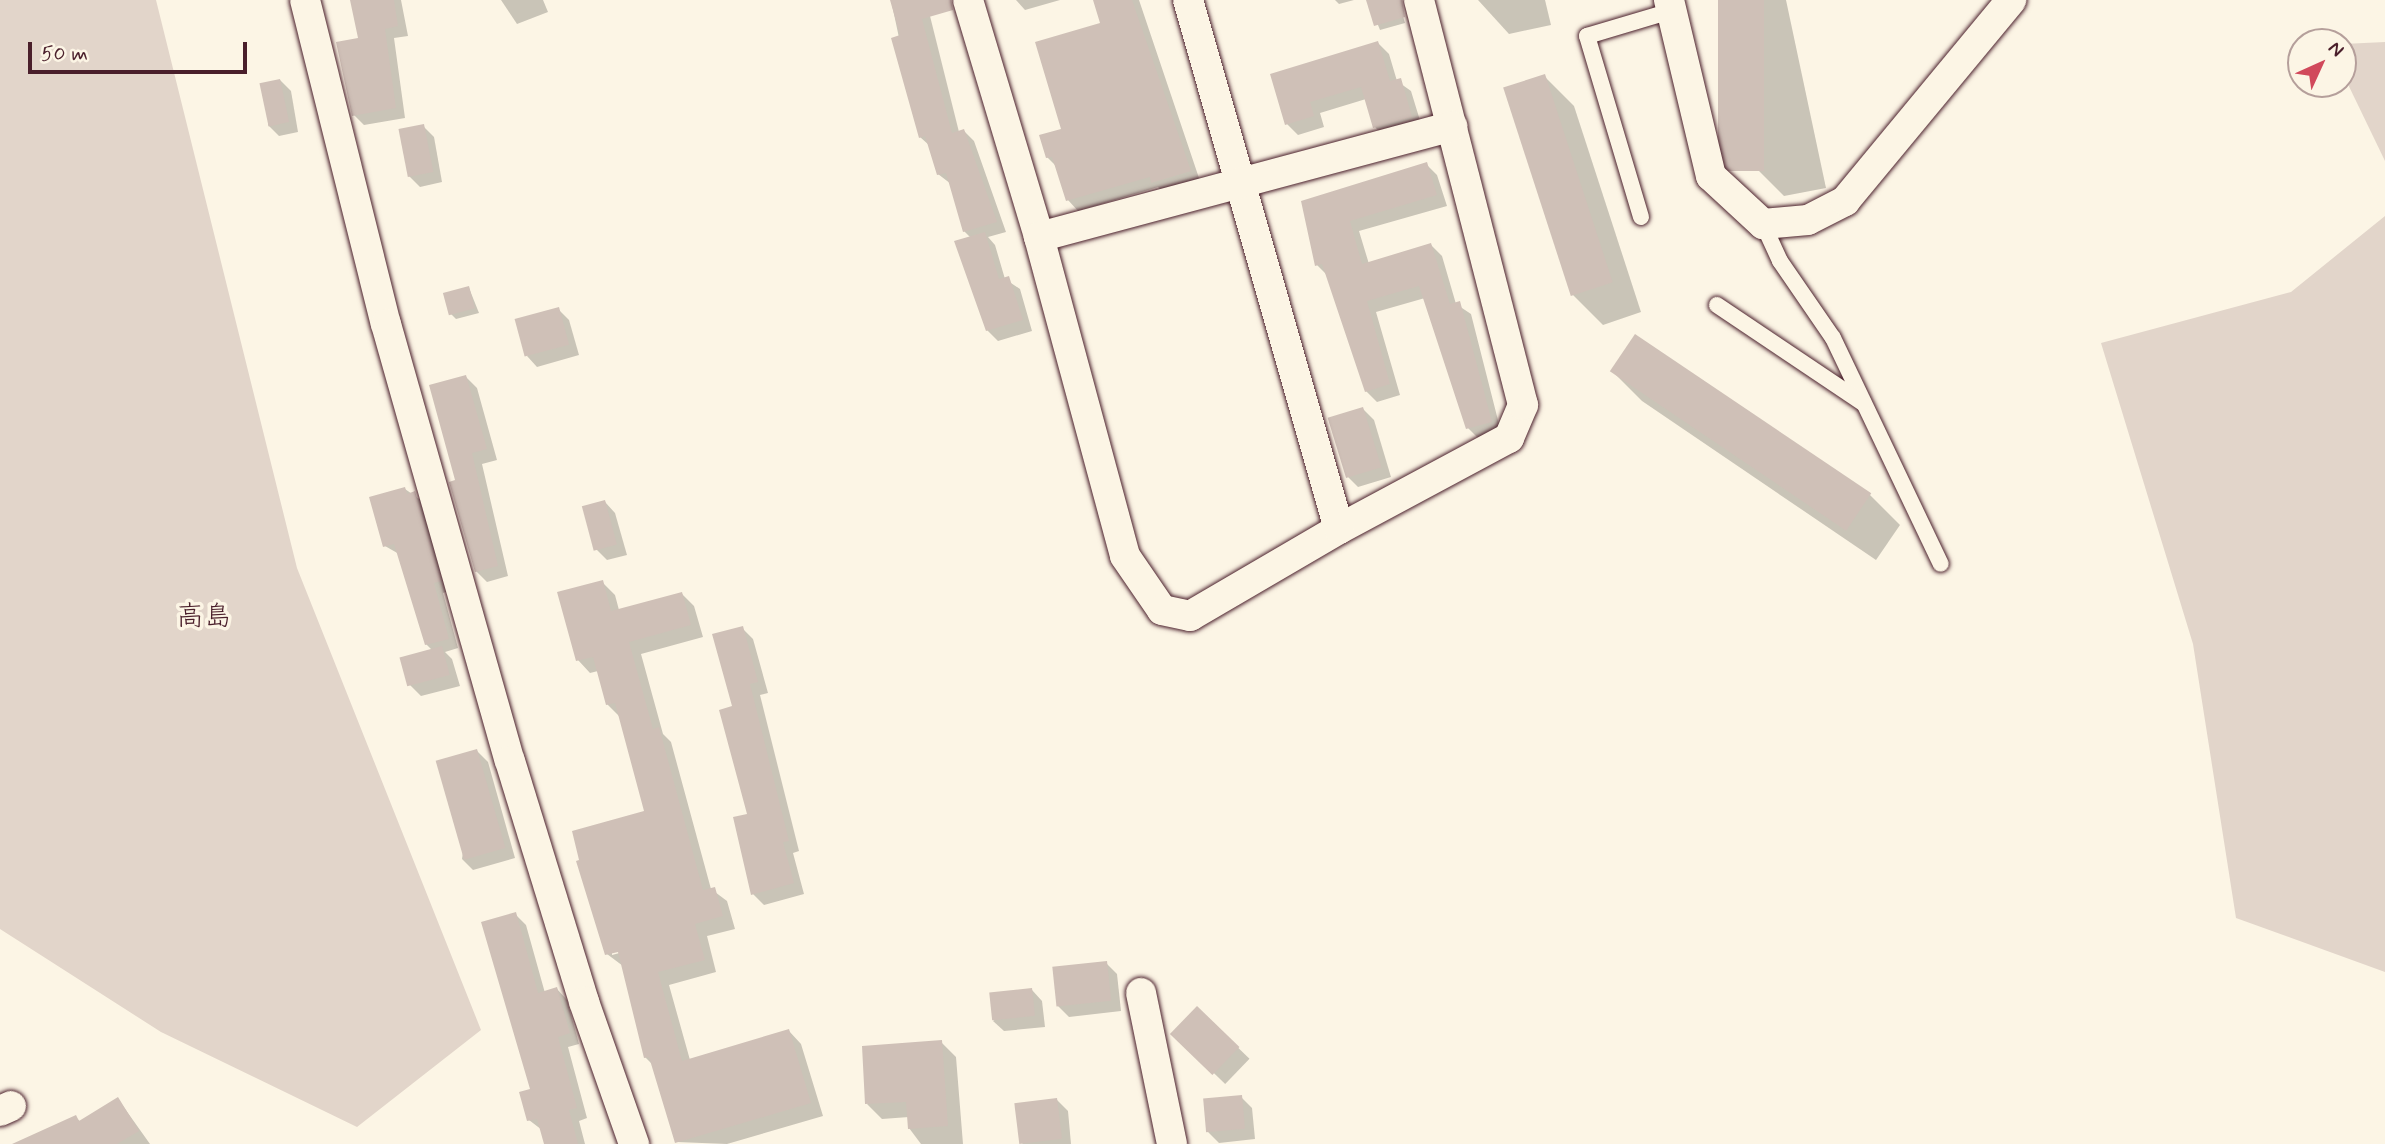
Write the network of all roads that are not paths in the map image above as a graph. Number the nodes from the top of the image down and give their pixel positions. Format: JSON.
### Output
{"nodes":[{"id":1,"x":305,"y":0,"type":"edge"},
{"id":2,"x":968,"y":0,"type":"edge"},
{"id":3,"x":1188,"y":0,"type":"edge"},
{"id":4,"x":1419,"y":0,"type":"edge"},
{"id":5,"x":2011,"y":0,"type":"edge"},
{"id":6,"x":1670,"y":5,"type":"edge"},
{"id":7,"x":1452,"y":126,"type":"junction"},
{"id":8,"x":1241,"y":180,"type":"junction"},
{"id":9,"x":1641,"y":216,"type":"dead end"},
{"id":10,"x":1763,"y":225,"type":"junction"},
{"id":11,"x":1039,"y":237,"type":"junction"},
{"id":12,"x":1717,"y":305,"type":"dead end"},
{"id":13,"x":1865,"y":405,"type":"junction"},
{"id":14,"x":1339,"y":529,"type":"junction"},
{"id":15,"x":1941,"y":564,"type":"dead end"},
{"id":16,"x":1141,"y":993,"type":"dead end"},
{"id":17,"x":634,"y":1144,"type":"edge"},
{"id":18,"x":1172,"y":1144,"type":"edge"}],
"edges":[{"from":1,"to":17,"type":"street"},
{"from":2,"to":11,"type":"street"},
{"from":3,"to":8,"type":"street"},
{"from":4,"to":7,"type":"street"},
{"from":5,"to":10,"type":"street"},
{"from":6,"to":9,"type":"lane"},
{"from":6,"to":10,"type":"street"},
{"from":7,"to":8,"type":"street"},
{"from":7,"to":14,"type":"street"},
{"from":8,"to":11,"type":"street"},
{"from":8,"to":14,"type":"street"},
{"from":10,"to":13,"type":"lane"},
{"from":11,"to":14,"type":"street"},
{"from":12,"to":13,"type":"lane"},
{"from":13,"to":15,"type":"lane"},
{"from":16,"to":18,"type":"street"}]}
